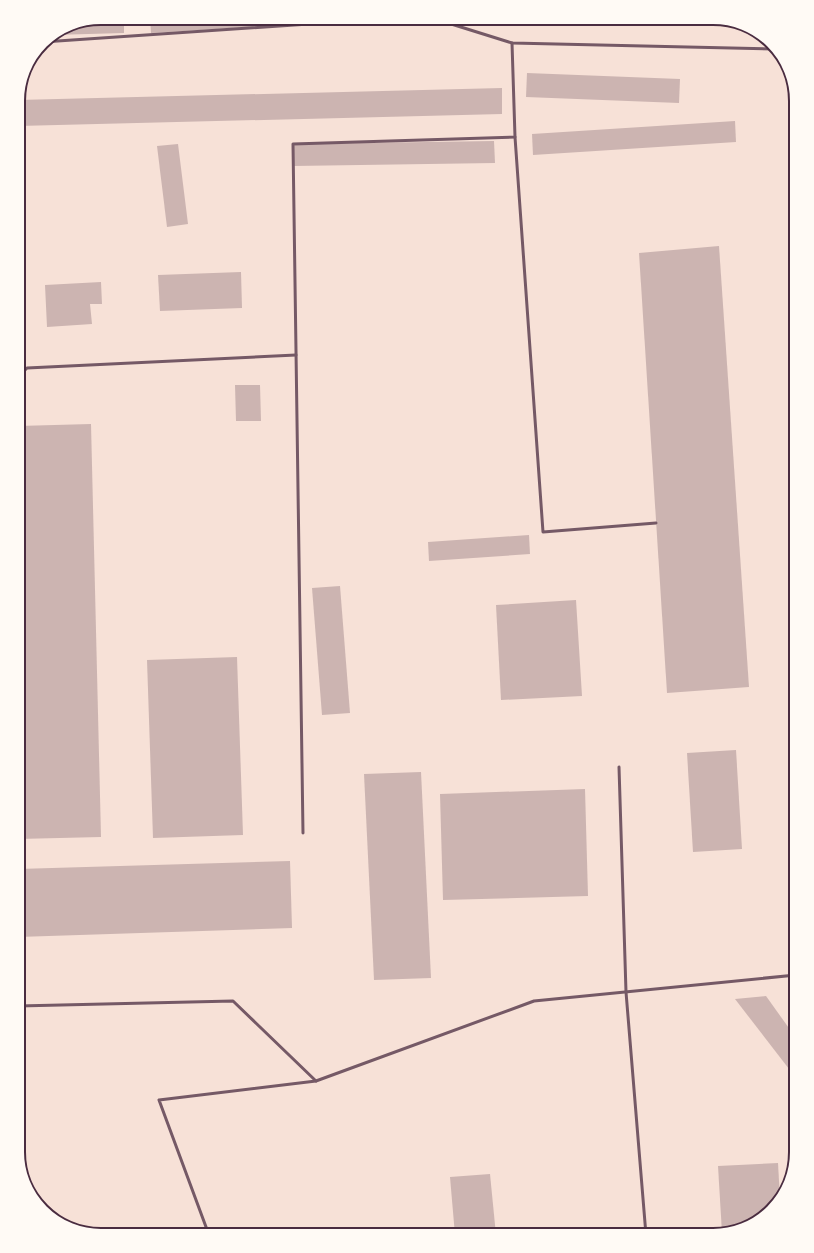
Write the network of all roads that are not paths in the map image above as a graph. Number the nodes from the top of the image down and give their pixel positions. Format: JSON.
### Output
{"nodes":[{"id":1,"x":294,"y":25,"type":"edge"},
{"id":2,"x":454,"y":25,"type":"edge"},
{"id":3,"x":55,"y":41,"type":"edge"},
{"id":4,"x":512,"y":43,"type":"junction"},
{"id":5,"x":768,"y":49,"type":"edge"},
{"id":6,"x":515,"y":137,"type":"junction"},
{"id":7,"x":296,"y":355,"type":"junction"},
{"id":8,"x":25,"y":370,"type":"edge"},
{"id":9,"x":656,"y":523,"type":"dead end"},
{"id":10,"x":620,"y":767,"type":"dead end"},
{"id":11,"x":303,"y":832,"type":"dead end"},
{"id":12,"x":789,"y":976,"type":"edge"},
{"id":13,"x":626,"y":992,"type":"junction"},
{"id":14,"x":25,"y":1006,"type":"edge"},
{"id":15,"x":316,"y":1081,"type":"junction"},
{"id":16,"x":206,"y":1228,"type":"edge"},
{"id":17,"x":645,"y":1228,"type":"edge"}],
"edges":[{"from":1,"to":3,"type":"lane"},
{"from":2,"to":4,"type":"lane"},
{"from":4,"to":5,"type":"lane"},
{"from":4,"to":6,"type":"lane"},
{"from":6,"to":7,"type":"lane"},
{"from":6,"to":9,"type":"lane"},
{"from":7,"to":8,"type":"lane"},
{"from":7,"to":11,"type":"lane"},
{"from":10,"to":13,"type":"lane"},
{"from":12,"to":13,"type":"lane"},
{"from":13,"to":15,"type":"lane"},
{"from":13,"to":17,"type":"lane"},
{"from":14,"to":15,"type":"lane"},
{"from":15,"to":16,"type":"lane"}]}
